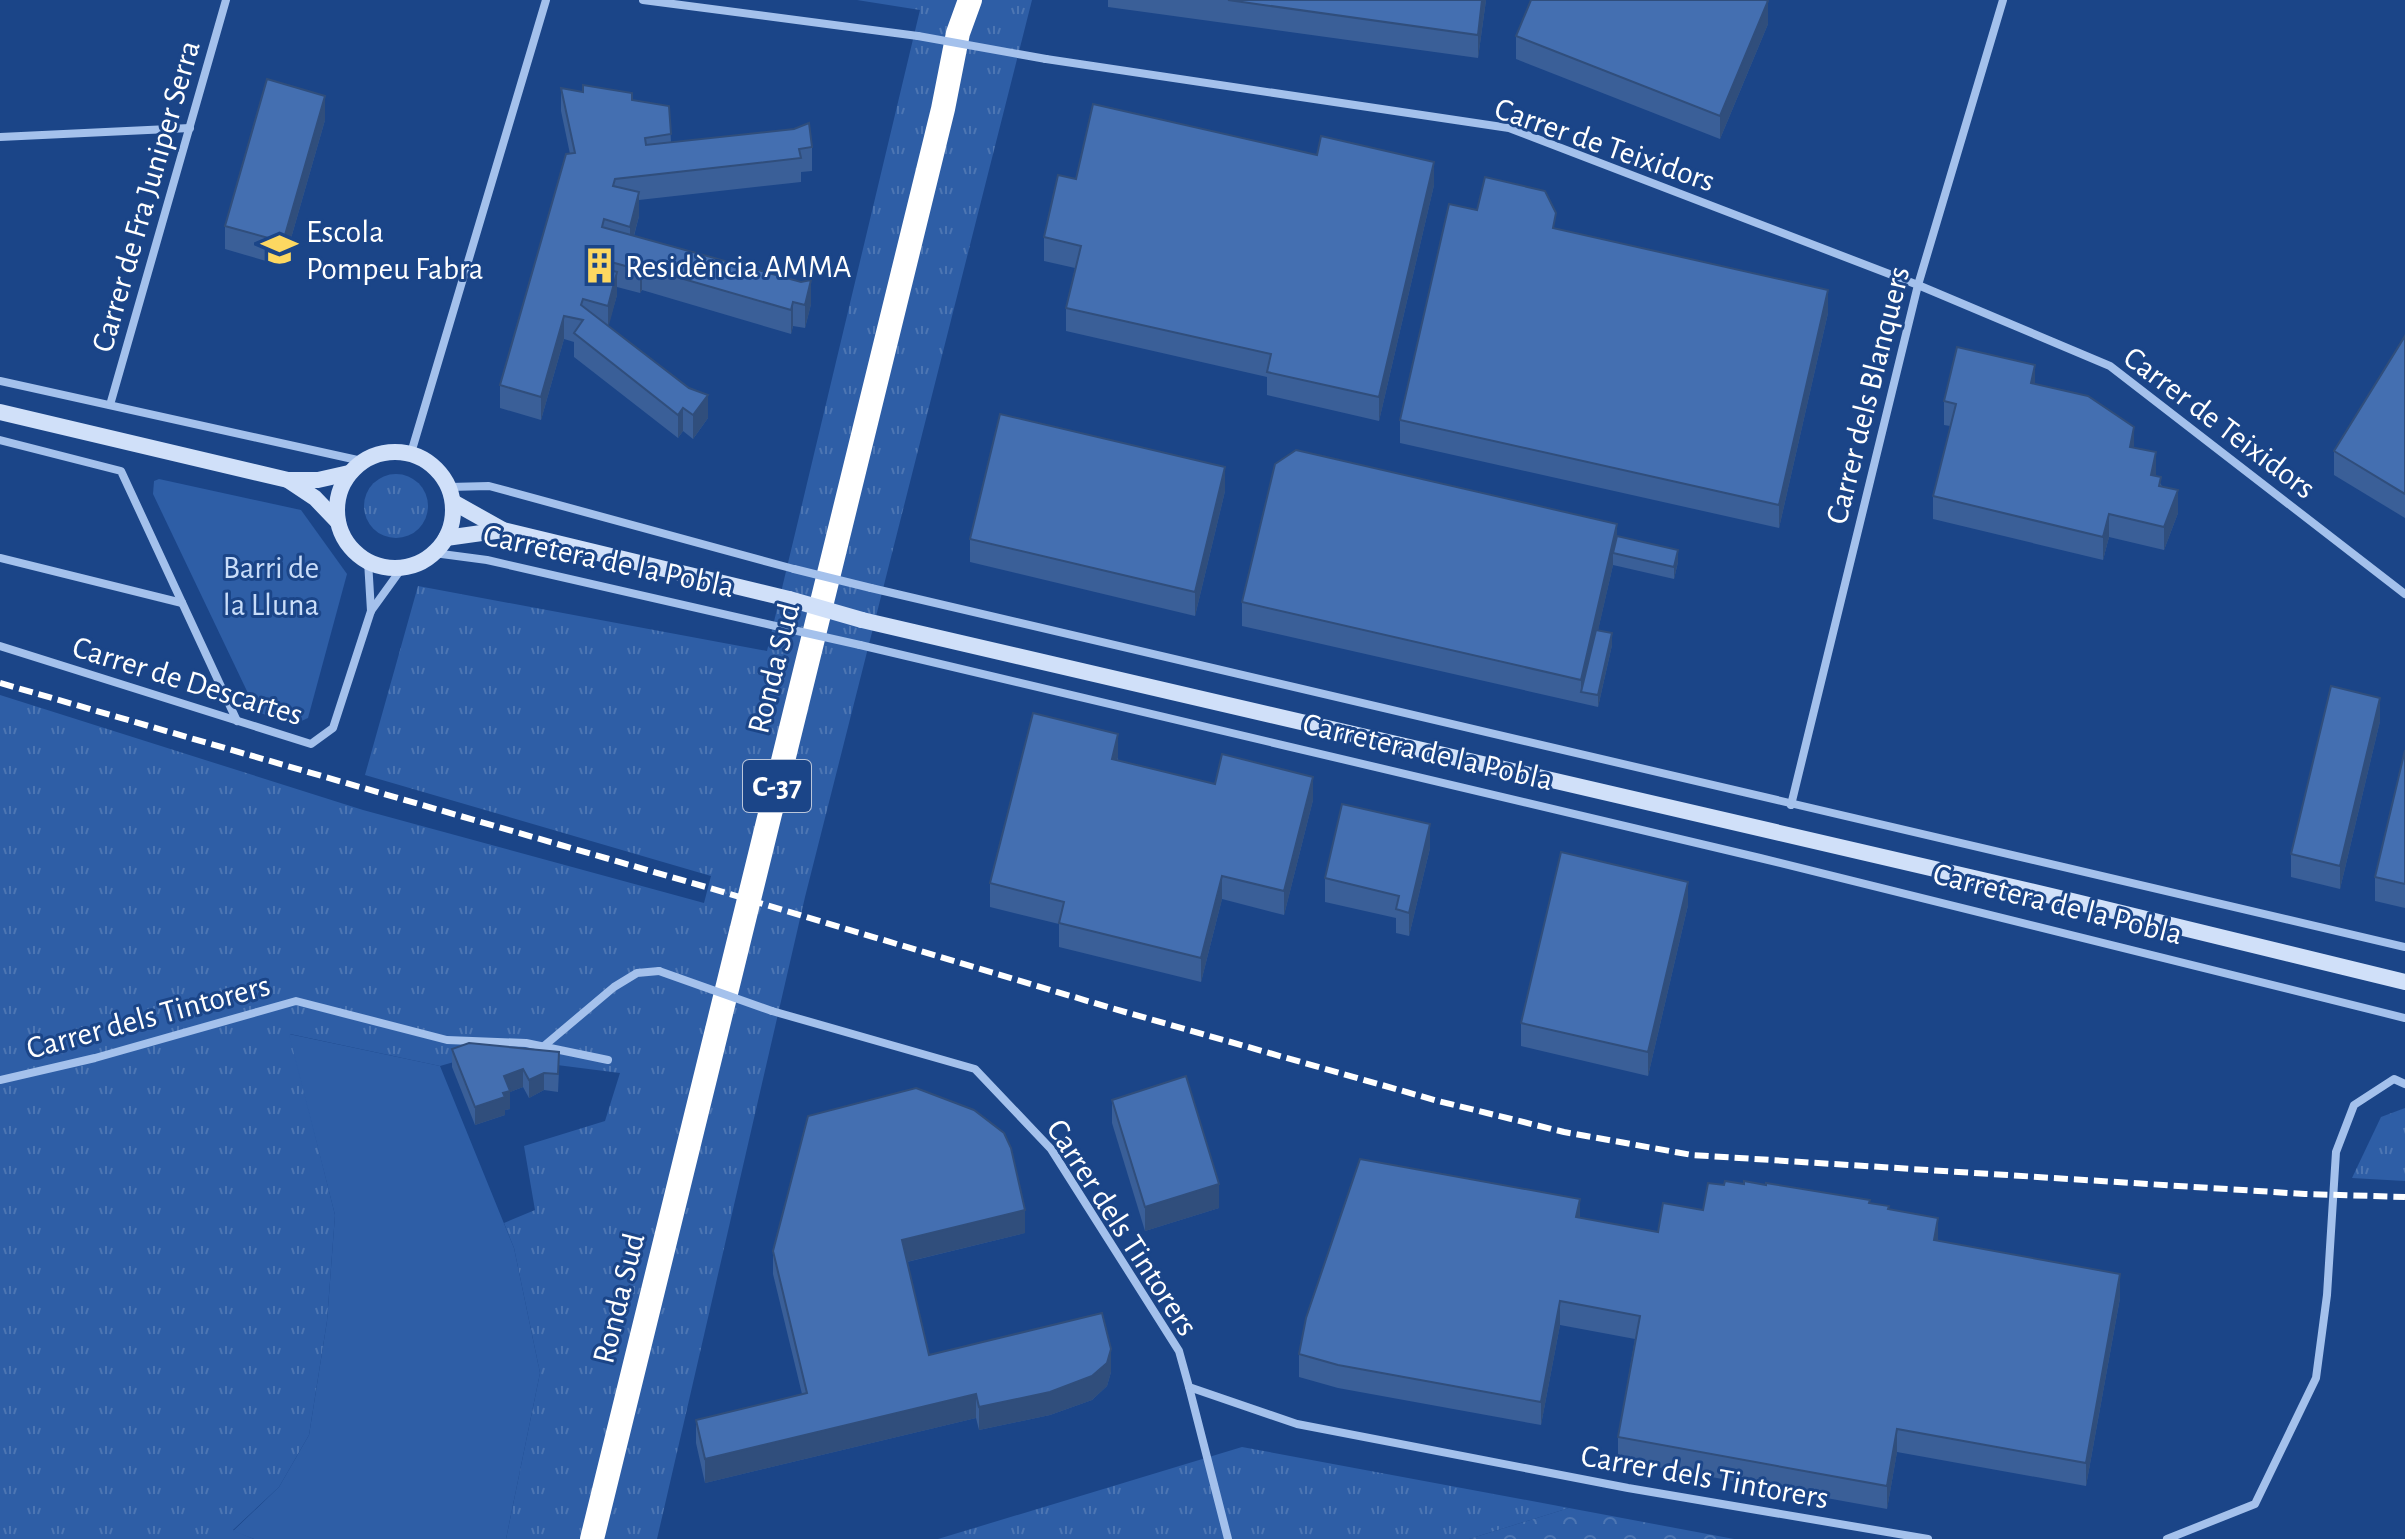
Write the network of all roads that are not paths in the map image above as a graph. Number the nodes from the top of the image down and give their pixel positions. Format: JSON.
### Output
{"nodes":[{"id":1,"x":226,"y":0,"type":"edge"},
{"id":2,"x":546,"y":0,"type":"edge"},
{"id":3,"x":643,"y":0,"type":"edge"},
{"id":4,"x":964,"y":0,"type":"edge"},
{"id":5,"x":970,"y":0,"type":"edge"},
{"id":6,"x":978,"y":0,"type":"edge"},
{"id":7,"x":2003,"y":0,"type":"edge"},
{"id":8,"x":958,"y":33,"type":"junction"},
{"id":9,"x":190,"y":128,"type":"junction"},
{"id":10,"x":0,"y":137,"type":"edge"},
{"id":11,"x":1918,"y":285,"type":"junction"},
{"id":12,"x":0,"y":381,"type":"edge"},
{"id":13,"x":110,"y":405,"type":"junction"},
{"id":14,"x":0,"y":412,"type":"edge"},
{"id":15,"x":0,"y":440,"type":"edge"},
{"id":16,"x":411,"y":453,"type":"junction"},
{"id":17,"x":362,"y":461,"type":"junction"},
{"id":18,"x":349,"y":473,"type":"junction"},
{"id":19,"x":288,"y":480,"type":"junction"},
{"id":20,"x":451,"y":494,"type":"junction"},
{"id":21,"x":338,"y":522,"type":"junction"},
{"id":22,"x":503,"y":530,"type":"junction"},
{"id":23,"x":446,"y":538,"type":"junction"},
{"id":24,"x":434,"y":553,"type":"junction"},
{"id":25,"x":0,"y":558,"type":"edge"},
{"id":26,"x":368,"y":561,"type":"junction"},
{"id":27,"x":402,"y":568,"type":"junction"},
{"id":28,"x":2405,"y":594,"type":"edge"},
{"id":29,"x":182,"y":603,"type":"junction"},
{"id":30,"x":371,"y":611,"type":"junction"},
{"id":31,"x":0,"y":646,"type":"edge"},
{"id":32,"x":237,"y":721,"type":"junction"},
{"id":33,"x":1791,"y":805,"type":"junction"},
{"id":34,"x":2405,"y":947,"type":"edge"},
{"id":35,"x":2405,"y":982,"type":"edge"},
{"id":36,"x":2405,"y":1018,"type":"edge"},
{"id":37,"x":544,"y":1046,"type":"junction"},
{"id":38,"x":608,"y":1060,"type":"dead end"},
{"id":39,"x":0,"y":1080,"type":"edge"},
{"id":40,"x":2405,"y":1084,"type":"edge"},
{"id":41,"x":1189,"y":1387,"type":"junction"},
{"id":42,"x":592,"y":1539,"type":"edge"},
{"id":43,"x":1228,"y":1539,"type":"edge"},
{"id":44,"x":1928,"y":1539,"type":"edge"},
{"id":45,"x":2167,"y":1539,"type":"edge"}],
"edges":[{"from":1,"to":9,"type":"street","name":"Carrer de Fra Juniper Serra"},
{"from":2,"to":16,"type":"street"},
{"from":3,"to":11,"type":"street","name":"Carrer de Teixidors","bridge":true},
{"from":4,"to":8,"type":"highway","number":"C-37"},
{"from":5,"to":8,"type":"highway","name":"Ronda Sud","number":"C-37"},
{"from":6,"to":8,"type":"highway","number":"C-37"},
{"from":7,"to":11,"type":"street","name":"Carrer dels Blanquers"},
{"from":8,"to":42,"type":"highway","name":"Ronda Sud","number":"C-37"},
{"from":9,"to":10,"type":"street"},
{"from":9,"to":13,"type":"street","name":"Carrer de Fra Juniper Serra"},
{"from":11,"to":28,"type":"street","name":"Carrer de Teixidors"},
{"from":11,"to":33,"type":"street","name":"Carrer dels Blanquers"},
{"from":12,"to":13,"type":"street"},
{"from":13,"to":17,"type":"street"},
{"from":14,"to":19,"type":"street"},
{"from":15,"to":29,"type":"street"},
{"from":16,"to":17,"type":"street"},
{"from":16,"to":20,"type":"street"},
{"from":17,"to":18,"type":"street"},
{"from":18,"to":19,"type":"street"},
{"from":18,"to":21,"type":"street"},
{"from":19,"to":21,"type":"street"},
{"from":20,"to":22,"type":"street","name":"Carretera de la Pobla"},
{"from":20,"to":23,"type":"street"},
{"from":20,"to":33,"type":"street","name":"Carretera de la Pobla","bridge":true},
{"from":21,"to":26,"type":"street"},
{"from":22,"to":23,"type":"street","name":"Carretera de la Pobla"},
{"from":22,"to":35,"type":"street","name":"Carretera de la Pobla","bridge":true},
{"from":23,"to":24,"type":"street"},
{"from":24,"to":27,"type":"street"},
{"from":24,"to":36,"type":"street","name":"Carretera de la Pobla","bridge":true},
{"from":25,"to":29,"type":"street"},
{"from":26,"to":27,"type":"street"},
{"from":26,"to":30,"type":"street","name":"Carrer de Descartes"},
{"from":27,"to":30,"type":"street","name":"Carrer de Descartes"},
{"from":29,"to":32,"type":"street"},
{"from":30,"to":32,"type":"street","name":"Carrer de Descartes"},
{"from":31,"to":32,"type":"street","name":"Carrer de Descartes"},
{"from":33,"to":34,"type":"street","name":"Carretera de la Pobla"},
{"from":37,"to":38,"type":"street","name":"Carrer dels Tintorers"},
{"from":37,"to":39,"type":"street","name":"Carrer dels Tintorers"},
{"from":37,"to":41,"type":"street","name":"Carrer dels Tintorers","bridge":true},
{"from":40,"to":45,"type":"street"},
{"from":41,"to":43,"type":"street"},
{"from":41,"to":44,"type":"street","name":"Carrer dels Tintorers"}]}
